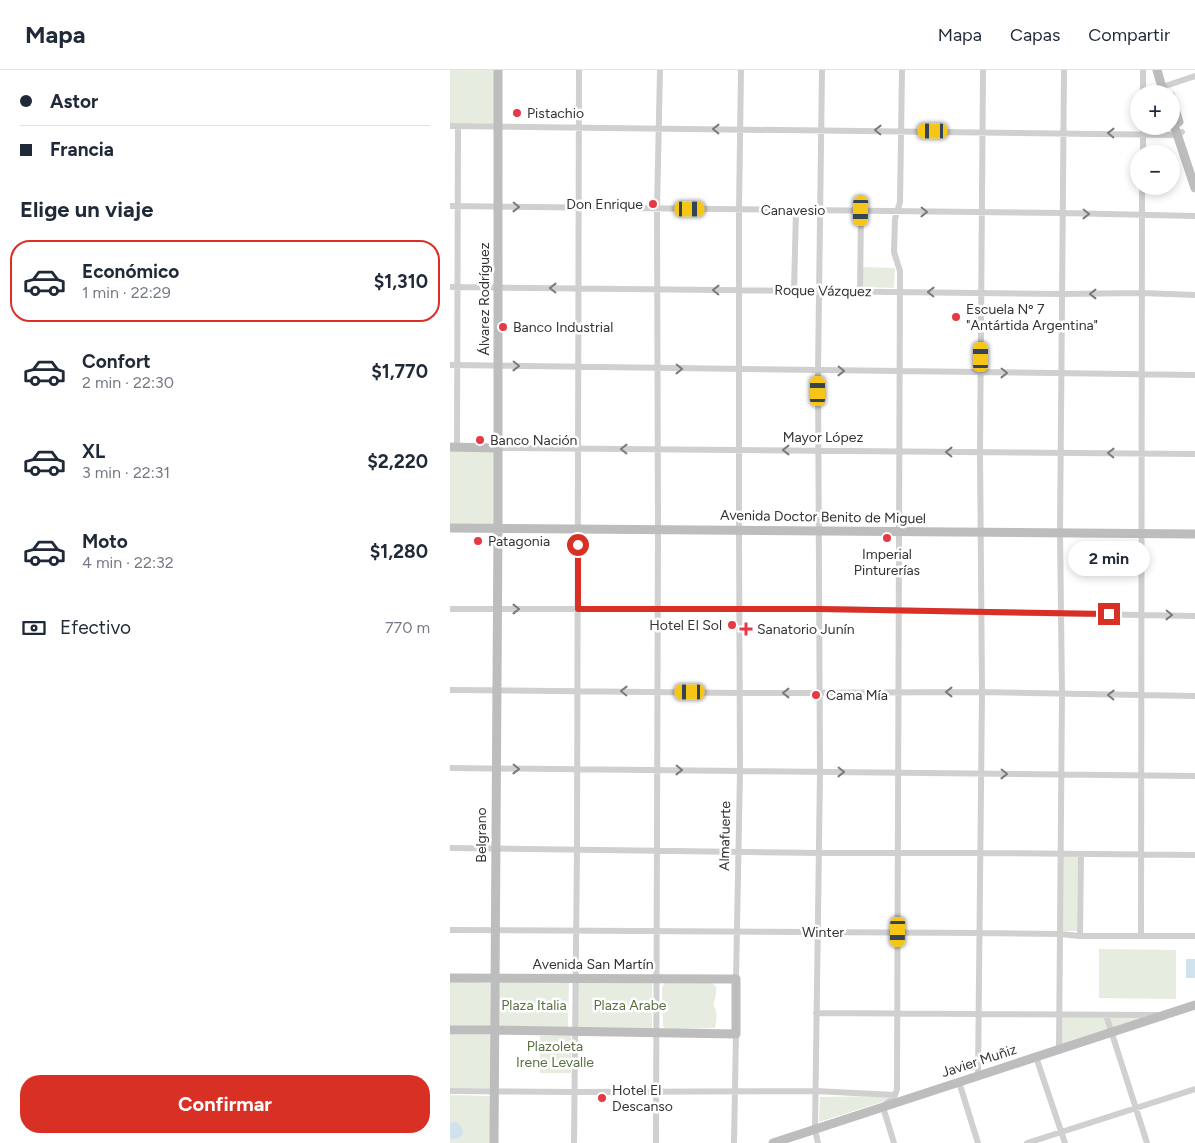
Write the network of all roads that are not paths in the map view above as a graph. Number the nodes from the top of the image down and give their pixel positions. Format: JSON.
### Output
{"nodes":[{"id":1,"x":498,"y":70,"type":"edge"},
{"id":2,"x":579,"y":70,"type":"edge"},
{"id":3,"x":660,"y":70,"type":"edge"},
{"id":4,"x":741,"y":70,"type":"edge"},
{"id":5,"x":822,"y":70,"type":"edge"},
{"id":6,"x":902,"y":70,"type":"edge"},
{"id":7,"x":983,"y":70,"type":"edge"},
{"id":8,"x":1064,"y":70,"type":"edge"},
{"id":9,"x":1143,"y":70,"type":"edge"},
{"id":10,"x":1157,"y":70,"type":"edge"},
{"id":11,"x":1163,"y":70,"type":"edge"},
{"id":12,"x":1195,"y":76,"type":"edge"},
{"id":13,"x":1143,"y":85,"type":"edge"},
{"id":14,"x":1164,"y":85,"type":"edge"},
{"id":15,"x":1166,"y":85,"type":"edge"},
{"id":16,"x":1178,"y":85,"type":"edge"},
{"id":17,"x":450,"y":126,"type":"edge"},
{"id":18,"x":458,"y":126,"type":"junction"},
{"id":19,"x":498,"y":126,"type":"junction"},
{"id":20,"x":578,"y":127,"type":"junction"},
{"id":21,"x":659,"y":128,"type":"junction"},
{"id":22,"x":740,"y":129,"type":"junction"},
{"id":23,"x":821,"y":130,"type":"junction"},
{"id":24,"x":1130,"y":130,"type":"edge"},
{"id":25,"x":901,"y":131,"type":"junction"},
{"id":26,"x":982,"y":132,"type":"junction"},
{"id":27,"x":1063,"y":132,"type":"junction"},
{"id":28,"x":1180,"y":133,"type":"edge"},
{"id":29,"x":1191,"y":164,"type":"edge"},
{"id":30,"x":1195,"y":188,"type":"edge"},
{"id":31,"x":1142,"y":195,"type":"edge"},
{"id":32,"x":450,"y":206,"type":"edge"},
{"id":33,"x":458,"y":206,"type":"junction"},
{"id":34,"x":498,"y":207,"type":"junction"},
{"id":35,"x":578,"y":208,"type":"junction"},
{"id":36,"x":657,"y":209,"type":"junction"},
{"id":37,"x":739,"y":210,"type":"junction"},
{"id":38,"x":796,"y":210,"type":"junction"},
{"id":39,"x":820,"y":210,"type":"junction"},
{"id":40,"x":861,"y":211,"type":"junction"},
{"id":41,"x":897,"y":211,"type":"junction"},
{"id":42,"x":981,"y":212,"type":"junction"},
{"id":43,"x":1062,"y":213,"type":"junction"},
{"id":44,"x":1142,"y":215,"type":"junction"},
{"id":45,"x":1195,"y":216,"type":"edge"},
{"id":46,"x":454,"y":287,"type":"edge"},
{"id":47,"x":498,"y":287,"type":"junction"},
{"id":48,"x":578,"y":288,"type":"junction"},
{"id":49,"x":657,"y":289,"type":"junction"},
{"id":50,"x":739,"y":290,"type":"junction"},
{"id":51,"x":794,"y":291,"type":"junction"},
{"id":52,"x":819,"y":291,"type":"junction"},
{"id":53,"x":860,"y":292,"type":"junction"},
{"id":54,"x":900,"y":292,"type":"junction"},
{"id":55,"x":981,"y":293,"type":"junction"},
{"id":56,"x":1062,"y":294,"type":"junction"},
{"id":57,"x":1142,"y":294,"type":"junction"},
{"id":58,"x":1195,"y":295,"type":"edge"},
{"id":59,"x":454,"y":365,"type":"edge"},
{"id":60,"x":497,"y":366,"type":"junction"},
{"id":61,"x":578,"y":367,"type":"junction"},
{"id":62,"x":658,"y":369,"type":"junction"},
{"id":63,"x":739,"y":370,"type":"junction"},
{"id":64,"x":818,"y":371,"type":"junction"},
{"id":65,"x":900,"y":372,"type":"junction"},
{"id":66,"x":981,"y":373,"type":"junction"},
{"id":67,"x":1061,"y":374,"type":"junction"},
{"id":68,"x":1142,"y":375,"type":"junction"},
{"id":69,"x":1195,"y":376,"type":"edge"},
{"id":70,"x":454,"y":448,"type":"edge"},
{"id":71,"x":498,"y":448,"type":"junction"},
{"id":72,"x":578,"y":449,"type":"junction"},
{"id":73,"x":658,"y":449,"type":"junction"},
{"id":74,"x":739,"y":450,"type":"junction"},
{"id":75,"x":818,"y":451,"type":"junction"},
{"id":76,"x":900,"y":451,"type":"junction"},
{"id":77,"x":980,"y":452,"type":"junction"},
{"id":78,"x":1060,"y":453,"type":"junction"},
{"id":79,"x":1141,"y":454,"type":"junction"},
{"id":80,"x":1195,"y":454,"type":"edge"},
{"id":81,"x":450,"y":528,"type":"edge"},
{"id":82,"x":498,"y":528,"type":"junction"},
{"id":83,"x":578,"y":529,"type":"junction"},
{"id":84,"x":658,"y":529,"type":"junction"},
{"id":85,"x":739,"y":530,"type":"junction"},
{"id":86,"x":818,"y":531,"type":"junction"},
{"id":87,"x":900,"y":532,"type":"junction"},
{"id":88,"x":980,"y":532,"type":"junction"},
{"id":89,"x":1060,"y":533,"type":"junction"},
{"id":90,"x":1141,"y":534,"type":"junction"},
{"id":91,"x":1195,"y":534,"type":"edge"},
{"id":92,"x":497,"y":609,"type":"junction"},
{"id":93,"x":578,"y":609,"type":"junction"},
{"id":94,"x":658,"y":609,"type":"junction"},
{"id":95,"x":739,"y":609,"type":"junction"},
{"id":96,"x":820,"y":609,"type":"junction"},
{"id":97,"x":450,"y":610,"type":"edge"},
{"id":98,"x":899,"y":610,"type":"junction"},
{"id":99,"x":981,"y":612,"type":"junction"},
{"id":100,"x":1061,"y":613,"type":"junction"},
{"id":101,"x":1141,"y":615,"type":"junction"},
{"id":102,"x":1195,"y":616,"type":"edge"},
{"id":103,"x":450,"y":690,"type":"edge"},
{"id":104,"x":496,"y":690,"type":"junction"},
{"id":105,"x":577,"y":691,"type":"junction"},
{"id":106,"x":658,"y":692,"type":"junction"},
{"id":107,"x":740,"y":692,"type":"junction"},
{"id":108,"x":820,"y":692,"type":"junction"},
{"id":109,"x":899,"y":692,"type":"junction"},
{"id":110,"x":982,"y":692,"type":"junction"},
{"id":111,"x":1062,"y":694,"type":"junction"},
{"id":112,"x":1141,"y":695,"type":"junction"},
{"id":113,"x":1195,"y":696,"type":"edge"},
{"id":114,"x":450,"y":768,"type":"edge"},
{"id":115,"x":496,"y":769,"type":"junction"},
{"id":116,"x":577,"y":769,"type":"junction"},
{"id":117,"x":657,"y":770,"type":"junction"},
{"id":118,"x":740,"y":771,"type":"junction"},
{"id":119,"x":820,"y":772,"type":"junction"},
{"id":120,"x":899,"y":773,"type":"junction"},
{"id":121,"x":981,"y":774,"type":"junction"},
{"id":122,"x":1062,"y":774,"type":"junction"},
{"id":123,"x":1141,"y":775,"type":"junction"},
{"id":124,"x":1195,"y":776,"type":"edge"},
{"id":125,"x":450,"y":848,"type":"edge"},
{"id":126,"x":495,"y":848,"type":"junction"},
{"id":127,"x":577,"y":850,"type":"junction"},
{"id":128,"x":657,"y":850,"type":"junction"},
{"id":129,"x":739,"y":852,"type":"junction"},
{"id":130,"x":818,"y":853,"type":"junction"},
{"id":131,"x":898,"y":853,"type":"junction"},
{"id":132,"x":980,"y":853,"type":"junction"},
{"id":133,"x":1061,"y":854,"type":"junction"},
{"id":134,"x":1081,"y":854,"type":"junction"},
{"id":135,"x":1141,"y":854,"type":"junction"},
{"id":136,"x":1195,"y":855,"type":"edge"},
{"id":137,"x":450,"y":930,"type":"edge"},
{"id":138,"x":494,"y":931,"type":"junction"},
{"id":139,"x":576,"y":931,"type":"junction"},
{"id":140,"x":657,"y":931,"type":"junction"},
{"id":141,"x":737,"y":932,"type":"junction"},
{"id":142,"x":817,"y":932,"type":"junction"},
{"id":143,"x":898,"y":932,"type":"junction"},
{"id":144,"x":979,"y":933,"type":"junction"},
{"id":145,"x":1060,"y":934,"type":"junction"},
{"id":146,"x":1080,"y":936,"type":"junction"},
{"id":147,"x":1141,"y":936,"type":"junction"},
{"id":148,"x":1195,"y":936,"type":"edge"},
{"id":149,"x":494,"y":977,"type":"junction"},
{"id":150,"x":450,"y":978,"type":"edge"},
{"id":151,"x":576,"y":978,"type":"junction"},
{"id":152,"x":657,"y":978,"type":"junction"},
{"id":153,"x":736,"y":978,"type":"junction"},
{"id":154,"x":1195,"y":1005,"type":"edge"},
{"id":155,"x":816,"y":1013,"type":"junction"},
{"id":156,"x":897,"y":1013,"type":"junction"},
{"id":157,"x":978,"y":1014,"type":"junction"},
{"id":158,"x":1060,"y":1014,"type":"junction"},
{"id":159,"x":1106,"y":1015,"type":"junction"},
{"id":160,"x":1165,"y":1015,"type":"junction"},
{"id":161,"x":450,"y":1030,"type":"edge"},
{"id":162,"x":494,"y":1030,"type":"junction"},
{"id":163,"x":576,"y":1031,"type":"junction"},
{"id":164,"x":1111,"y":1032,"type":"junction"},
{"id":165,"x":656,"y":1033,"type":"junction"},
{"id":166,"x":736,"y":1034,"type":"junction"},
{"id":167,"x":1059,"y":1049,"type":"junction"},
{"id":168,"x":1036,"y":1057,"type":"junction"},
{"id":169,"x":978,"y":1076,"type":"junction"},
{"id":170,"x":959,"y":1082,"type":"junction"},
{"id":171,"x":1195,"y":1089,"type":"edge"},
{"id":172,"x":450,"y":1091,"type":"edge"},
{"id":173,"x":494,"y":1091,"type":"junction"},
{"id":174,"x":735,"y":1091,"type":"junction"},
{"id":175,"x":815,"y":1091,"type":"junction"},
{"id":176,"x":575,"y":1092,"type":"junction"},
{"id":177,"x":656,"y":1092,"type":"junction"},
{"id":178,"x":895,"y":1095,"type":"junction"},
{"id":179,"x":883,"y":1107,"type":"junction"},
{"id":180,"x":1136,"y":1108,"type":"junction"},
{"id":181,"x":815,"y":1130,"type":"junction"},
{"id":182,"x":1061,"y":1132,"type":"junction"},
{"id":183,"x":494,"y":1143,"type":"edge"},
{"id":184,"x":574,"y":1143,"type":"edge"},
{"id":185,"x":656,"y":1143,"type":"edge"},
{"id":186,"x":734,"y":1143,"type":"edge"},
{"id":187,"x":772,"y":1143,"type":"edge"},
{"id":188,"x":818,"y":1143,"type":"edge"},
{"id":189,"x":894,"y":1143,"type":"edge"},
{"id":190,"x":978,"y":1143,"type":"edge"},
{"id":191,"x":1027,"y":1143,"type":"edge"},
{"id":192,"x":1065,"y":1143,"type":"edge"},
{"id":193,"x":1147,"y":1143,"type":"edge"}],
"edges":[{"from":1,"to":19,"type":"main road","name":"Álvarez Rodríguez"},
{"from":2,"to":20,"type":"street"},
{"from":3,"to":21,"type":"street"},
{"from":4,"to":22,"type":"street","name":"Almafuerte"},
{"from":5,"to":23,"type":"street"},
{"from":6,"to":25,"type":"street"},
{"from":7,"to":26,"type":"street"},
{"from":8,"to":27,"type":"street"},
{"from":9,"to":13,"type":"street"},
{"from":10,"to":14,"type":"main road"},
{"from":11,"to":15,"type":"main road"},
{"from":12,"to":16,"type":"street"},
{"from":17,"to":18,"type":"street"},
{"from":18,"to":19,"type":"street"},
{"from":18,"to":33,"type":"street"},
{"from":19,"to":20,"type":"street"},
{"from":19,"to":34,"type":"main road","name":"Álvarez Rodríguez"},
{"from":20,"to":21,"type":"street"},
{"from":20,"to":35,"type":"street"},
{"from":22,"to":21,"type":"street","one_way":true},
{"from":21,"to":36,"type":"street"},
{"from":22,"to":23,"type":"street"},
{"from":22,"to":37,"type":"street","name":"Almafuerte"},
{"from":25,"to":23,"type":"street","one_way":true},
{"from":23,"to":39,"type":"street"},
{"from":24,"to":27,"type":"street","one_way":true},
{"from":25,"to":26,"type":"street"},
{"from":25,"to":41,"type":"street"},
{"from":26,"to":27,"type":"street"},
{"from":26,"to":42,"type":"street"},
{"from":27,"to":43,"type":"street"},
{"from":28,"to":29,"type":"main road"},
{"from":29,"to":30,"type":"main road"},
{"from":31,"to":44,"type":"street"},
{"from":32,"to":33,"type":"street","name":"Canavesio"},
{"from":33,"to":34,"type":"street","name":"Canavesio"},
{"from":33,"to":46,"type":"street"},
{"from":34,"to":35,"type":"street","name":"Canavesio","one_way":true},
{"from":34,"to":47,"type":"main road","name":"Álvarez Rodríguez"},
{"from":35,"to":36,"type":"street","name":"Canavesio"},
{"from":35,"to":48,"type":"street"},
{"from":36,"to":37,"type":"street","name":"Canavesio"},
{"from":36,"to":49,"type":"street"},
{"from":37,"to":38,"type":"street","name":"Canavesio"},
{"from":37,"to":50,"type":"street","name":"Almafuerte"},
{"from":38,"to":39,"type":"street","name":"Canavesio"},
{"from":38,"to":51,"type":"street"},
{"from":39,"to":40,"type":"street","name":"Canavesio"},
{"from":39,"to":52,"type":"street"},
{"from":40,"to":41,"type":"street","name":"Canavesio"},
{"from":40,"to":53,"type":"street"},
{"from":41,"to":42,"type":"street","name":"Canavesio","one_way":true},
{"from":41,"to":54,"type":"street"},
{"from":42,"to":43,"type":"street","name":"Canavesio"},
{"from":42,"to":55,"type":"street"},
{"from":43,"to":44,"type":"street","name":"Canavesio","one_way":true},
{"from":43,"to":56,"type":"street"},
{"from":44,"to":45,"type":"street","name":"Canavesio"},
{"from":44,"to":57,"type":"street"},
{"from":46,"to":47,"type":"street","name":"Roque Vázquez"},
{"from":46,"to":59,"type":"street"},
{"from":48,"to":47,"type":"street","name":"Roque Vázquez","one_way":true},
{"from":47,"to":60,"type":"main road","name":"Álvarez Rodríguez"},
{"from":48,"to":49,"type":"street","name":"Roque Vázquez"},
{"from":48,"to":61,"type":"street"},
{"from":50,"to":49,"type":"street","name":"Roque Vázquez","one_way":true},
{"from":49,"to":62,"type":"street"},
{"from":50,"to":51,"type":"street","name":"Roque Vázquez"},
{"from":50,"to":63,"type":"street","name":"Almafuerte"},
{"from":51,"to":52,"type":"street","name":"Roque Vázquez"},
{"from":52,"to":53,"type":"street","name":"Roque Vázquez"},
{"from":52,"to":64,"type":"street"},
{"from":53,"to":54,"type":"street","name":"Roque Vázquez"},
{"from":55,"to":54,"type":"street","name":"Roque Vázquez","one_way":true},
{"from":54,"to":65,"type":"street"},
{"from":55,"to":56,"type":"street","name":"Roque Vázquez"},
{"from":55,"to":66,"type":"street"},
{"from":57,"to":56,"type":"street","name":"Roque Vázquez","one_way":true},
{"from":56,"to":67,"type":"street"},
{"from":57,"to":58,"type":"street","name":"Roque Vázquez"},
{"from":57,"to":68,"type":"street"},
{"from":59,"to":60,"type":"street"},
{"from":59,"to":70,"type":"street"},
{"from":60,"to":61,"type":"street","one_way":true},
{"from":60,"to":71,"type":"main road","name":"Álvarez Rodríguez"},
{"from":61,"to":62,"type":"street"},
{"from":61,"to":72,"type":"street"},
{"from":62,"to":63,"type":"street","one_way":true},
{"from":62,"to":73,"type":"street"},
{"from":63,"to":64,"type":"street"},
{"from":63,"to":74,"type":"street","name":"Almafuerte"},
{"from":64,"to":65,"type":"street","one_way":true},
{"from":64,"to":75,"type":"street"},
{"from":65,"to":66,"type":"street"},
{"from":65,"to":76,"type":"street"},
{"from":66,"to":67,"type":"street","one_way":true},
{"from":66,"to":77,"type":"street"},
{"from":67,"to":68,"type":"street"},
{"from":67,"to":78,"type":"street"},
{"from":68,"to":69,"type":"street"},
{"from":68,"to":79,"type":"street"},
{"from":70,"to":71,"type":"main road","name":"Mayor López"},
{"from":71,"to":72,"type":"street","name":"Mayor López"},
{"from":71,"to":82,"type":"main road","name":"Álvarez Rodríguez"},
{"from":73,"to":72,"type":"street","name":"Mayor López","one_way":true},
{"from":72,"to":83,"type":"street"},
{"from":73,"to":74,"type":"street","name":"Mayor López"},
{"from":73,"to":84,"type":"street"},
{"from":75,"to":74,"type":"street","name":"Mayor López","one_way":true},
{"from":74,"to":85,"type":"street","name":"Almafuerte"},
{"from":75,"to":76,"type":"street","name":"Mayor López"},
{"from":75,"to":86,"type":"street"},
{"from":77,"to":76,"type":"street","name":"Mayor López","one_way":true},
{"from":76,"to":87,"type":"street"},
{"from":77,"to":78,"type":"street","name":"Mayor López"},
{"from":77,"to":88,"type":"street"},
{"from":79,"to":78,"type":"street","name":"Mayor López","one_way":true},
{"from":78,"to":89,"type":"street"},
{"from":79,"to":80,"type":"street","name":"Mayor López"},
{"from":79,"to":90,"type":"street"},
{"from":81,"to":82,"type":"main road","name":"Avenida Doctor Benito de Miguel"},
{"from":82,"to":83,"type":"main road","name":"Avenida Doctor Benito de Miguel"},
{"from":82,"to":92,"type":"main road","name":"Belgrano"},
{"from":83,"to":84,"type":"main road","name":"Avenida Doctor Benito de Miguel"},
{"from":83,"to":93,"type":"street"},
{"from":84,"to":85,"type":"main road","name":"Avenida Doctor Benito de Miguel"},
{"from":84,"to":94,"type":"street"},
{"from":85,"to":86,"type":"main road","name":"Avenida Doctor Benito de Miguel"},
{"from":85,"to":95,"type":"street","name":"Almafuerte"},
{"from":86,"to":87,"type":"main road","name":"Avenida Doctor Benito de Miguel"},
{"from":86,"to":96,"type":"street"},
{"from":87,"to":88,"type":"main road","name":"Avenida Doctor Benito de Miguel"},
{"from":87,"to":98,"type":"street"},
{"from":88,"to":89,"type":"main road","name":"Avenida Doctor Benito de Miguel"},
{"from":88,"to":99,"type":"street"},
{"from":89,"to":90,"type":"main road","name":"Avenida Doctor Benito de Miguel"},
{"from":89,"to":100,"type":"street"},
{"from":90,"to":91,"type":"main road","name":"Avenida Doctor Benito de Miguel"},
{"from":90,"to":101,"type":"street"},
{"from":92,"to":93,"type":"street","one_way":true},
{"from":92,"to":97,"type":"street"},
{"from":92,"to":104,"type":"main road","name":"Belgrano"},
{"from":93,"to":94,"type":"street"},
{"from":93,"to":105,"type":"street"},
{"from":94,"to":95,"type":"street"},
{"from":94,"to":106,"type":"street"},
{"from":95,"to":96,"type":"street"},
{"from":95,"to":107,"type":"street","name":"Almafuerte"},
{"from":96,"to":98,"type":"street"},
{"from":96,"to":108,"type":"street"},
{"from":98,"to":99,"type":"street"},
{"from":98,"to":109,"type":"street"},
{"from":99,"to":100,"type":"street"},
{"from":99,"to":110,"type":"street"},
{"from":100,"to":101,"type":"street"},
{"from":100,"to":111,"type":"street"},
{"from":101,"to":102,"type":"street","one_way":true},
{"from":101,"to":112,"type":"street"},
{"from":103,"to":104,"type":"street"},
{"from":104,"to":105,"type":"street"},
{"from":104,"to":115,"type":"main road","name":"Belgrano"},
{"from":106,"to":105,"type":"street","one_way":true},
{"from":105,"to":116,"type":"street"},
{"from":106,"to":107,"type":"street"},
{"from":106,"to":117,"type":"street"},
{"from":108,"to":107,"type":"street","one_way":true},
{"from":107,"to":118,"type":"street","name":"Almafuerte"},
{"from":108,"to":109,"type":"street"},
{"from":108,"to":119,"type":"street"},
{"from":110,"to":109,"type":"street","one_way":true},
{"from":109,"to":120,"type":"street"},
{"from":110,"to":111,"type":"street"},
{"from":110,"to":121,"type":"street"},
{"from":112,"to":111,"type":"street","one_way":true},
{"from":111,"to":122,"type":"street"},
{"from":112,"to":113,"type":"street"},
{"from":112,"to":123,"type":"street"},
{"from":114,"to":115,"type":"street"},
{"from":115,"to":116,"type":"street","one_way":true},
{"from":115,"to":126,"type":"main road","name":"Belgrano"},
{"from":116,"to":117,"type":"street"},
{"from":116,"to":127,"type":"street"},
{"from":117,"to":118,"type":"street","one_way":true},
{"from":117,"to":128,"type":"street"},
{"from":118,"to":119,"type":"street"},
{"from":118,"to":129,"type":"street","name":"Almafuerte"},
{"from":119,"to":120,"type":"street","one_way":true},
{"from":119,"to":130,"type":"street"},
{"from":120,"to":121,"type":"street"},
{"from":120,"to":131,"type":"street"},
{"from":121,"to":122,"type":"street","one_way":true},
{"from":121,"to":132,"type":"street"},
{"from":122,"to":123,"type":"street"},
{"from":122,"to":133,"type":"street"},
{"from":123,"to":124,"type":"street"},
{"from":123,"to":135,"type":"street"},
{"from":125,"to":126,"type":"street"},
{"from":126,"to":127,"type":"street"},
{"from":126,"to":138,"type":"main road","name":"Belgrano"},
{"from":127,"to":128,"type":"street"},
{"from":127,"to":139,"type":"street"},
{"from":128,"to":129,"type":"street"},
{"from":128,"to":140,"type":"street"},
{"from":129,"to":130,"type":"street"},
{"from":129,"to":141,"type":"street","name":"Almafuerte"},
{"from":130,"to":131,"type":"street"},
{"from":130,"to":142,"type":"street"},
{"from":131,"to":132,"type":"street"},
{"from":131,"to":143,"type":"street"},
{"from":132,"to":133,"type":"street"},
{"from":132,"to":144,"type":"street"},
{"from":133,"to":134,"type":"street"},
{"from":133,"to":145,"type":"street"},
{"from":134,"to":135,"type":"street"},
{"from":134,"to":146,"type":"street"},
{"from":135,"to":136,"type":"street"},
{"from":135,"to":147,"type":"street"},
{"from":137,"to":138,"type":"street","name":"Winter"},
{"from":138,"to":139,"type":"street","name":"Winter"},
{"from":138,"to":149,"type":"main road","name":"Belgrano"},
{"from":139,"to":140,"type":"street","name":"Winter"},
{"from":139,"to":151,"type":"street"},
{"from":140,"to":141,"type":"street","name":"Winter"},
{"from":140,"to":152,"type":"street"},
{"from":141,"to":142,"type":"street","name":"Winter"},
{"from":141,"to":153,"type":"street","name":"Almafuerte"},
{"from":142,"to":143,"type":"street","name":"Winter"},
{"from":142,"to":155,"type":"street"},
{"from":143,"to":144,"type":"street","name":"Winter"},
{"from":143,"to":156,"type":"street"},
{"from":144,"to":145,"type":"street","name":"Winter"},
{"from":144,"to":157,"type":"street"},
{"from":145,"to":146,"type":"street","name":"Winter"},
{"from":145,"to":158,"type":"street"},
{"from":146,"to":147,"type":"street","name":"Winter"},
{"from":147,"to":148,"type":"street","name":"Winter"},
{"from":149,"to":150,"type":"main road","name":"Avenida San Martín"},
{"from":149,"to":151,"type":"main road","name":"Avenida San Martín"},
{"from":149,"to":162,"type":"main road","name":"Belgrano"},
{"from":151,"to":152,"type":"main road","name":"Avenida San Martín"},
{"from":151,"to":163,"type":"street"},
{"from":152,"to":153,"type":"main road","name":"Avenida San Martín"},
{"from":152,"to":165,"type":"street"},
{"from":153,"to":166,"type":"main road","name":"Almafuerte"},
{"from":154,"to":160,"type":"main road","name":"Javier Muñiz"},
{"from":155,"to":156,"type":"street"},
{"from":155,"to":175,"type":"street"},
{"from":156,"to":157,"type":"street"},
{"from":156,"to":178,"type":"street"},
{"from":157,"to":158,"type":"street"},
{"from":157,"to":169,"type":"street"},
{"from":158,"to":159,"type":"street"},
{"from":158,"to":167,"type":"street"},
{"from":159,"to":160,"type":"street"},
{"from":159,"to":164,"type":"street"},
{"from":160,"to":164,"type":"main road","name":"Javier Muñiz"},
{"from":161,"to":162,"type":"main road"},
{"from":162,"to":163,"type":"main road"},
{"from":162,"to":173,"type":"main road","name":"Belgrano"},
{"from":163,"to":165,"type":"main road"},
{"from":163,"to":176,"type":"street"},
{"from":164,"to":167,"type":"main road","name":"Javier Muñiz"},
{"from":164,"to":180,"type":"street"},
{"from":165,"to":166,"type":"main road"},
{"from":165,"to":177,"type":"street"},
{"from":166,"to":174,"type":"street","name":"Almafuerte"},
{"from":167,"to":168,"type":"main road","name":"Javier Muñiz"},
{"from":168,"to":169,"type":"main road","name":"Javier Muñiz"},
{"from":168,"to":182,"type":"street"},
{"from":169,"to":170,"type":"main road","name":"Javier Muñiz"},
{"from":170,"to":179,"type":"main road","name":"Javier Muñiz"},
{"from":170,"to":190,"type":"street"},
{"from":171,"to":180,"type":"street"},
{"from":172,"to":173,"type":"street"},
{"from":173,"to":176,"type":"street"},
{"from":173,"to":183,"type":"main road","name":"Belgrano"},
{"from":174,"to":175,"type":"street"},
{"from":174,"to":177,"type":"street"},
{"from":174,"to":186,"type":"street","name":"Almafuerte"},
{"from":175,"to":178,"type":"street"},
{"from":175,"to":181,"type":"street"},
{"from":176,"to":177,"type":"street"},
{"from":176,"to":184,"type":"street"},
{"from":177,"to":185,"type":"street"},
{"from":178,"to":179,"type":"street"},
{"from":179,"to":181,"type":"main road","name":"Javier Muñiz"},
{"from":179,"to":189,"type":"street"},
{"from":180,"to":182,"type":"street"},
{"from":180,"to":193,"type":"street"},
{"from":181,"to":187,"type":"main road","name":"Javier Muñiz"},
{"from":181,"to":188,"type":"street"},
{"from":182,"to":191,"type":"street"},
{"from":182,"to":192,"type":"street"}]}
